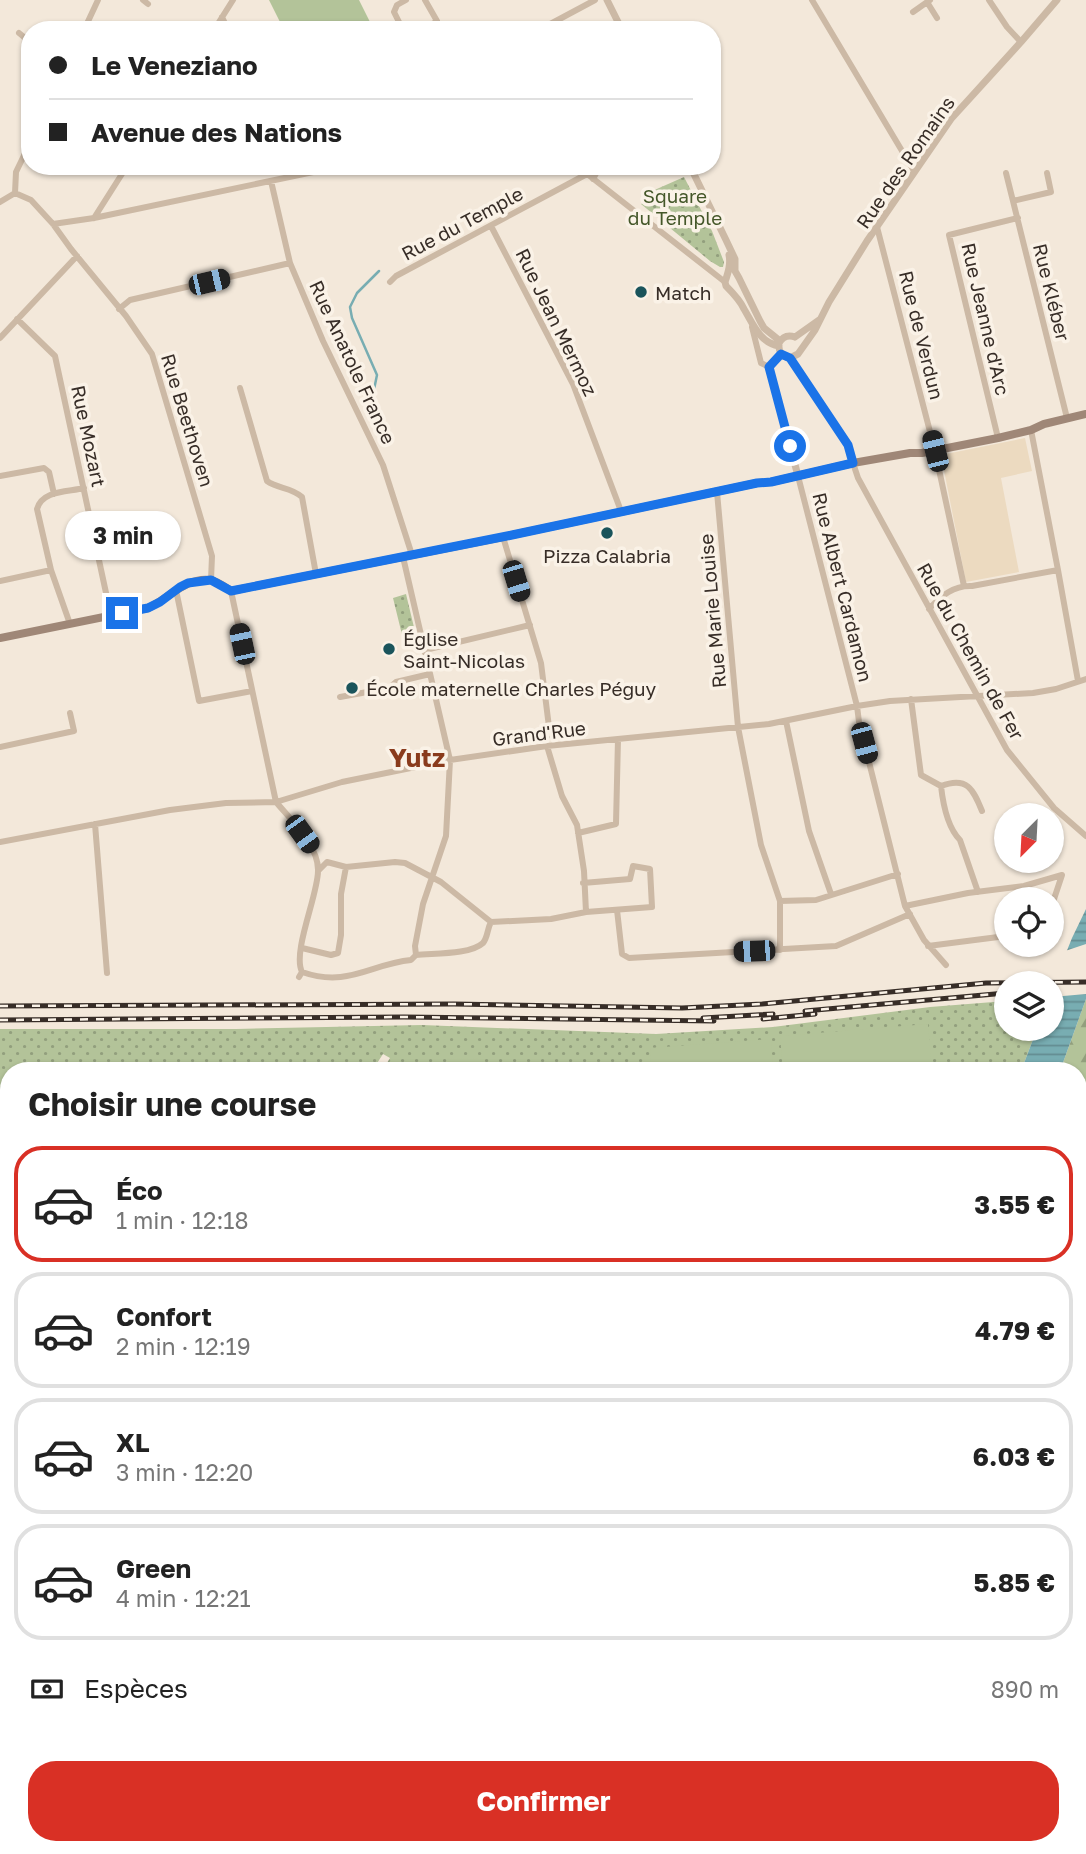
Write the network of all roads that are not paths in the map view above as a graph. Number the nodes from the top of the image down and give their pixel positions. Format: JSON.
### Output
{"nodes":[{"id":1,"x":88,"y":0,"type":"edge"},
{"id":2,"x":233,"y":0,"type":"edge"},
{"id":3,"x":406,"y":0,"type":"edge"},
{"id":4,"x":425,"y":0,"type":"edge"},
{"id":5,"x":595,"y":0,"type":"edge"},
{"id":6,"x":607,"y":0,"type":"edge"},
{"id":7,"x":812,"y":0,"type":"edge"},
{"id":8,"x":989,"y":0,"type":"edge"},
{"id":9,"x":1057,"y":0,"type":"edge"},
{"id":10,"x":929,"y":1,"type":"edge"},
{"id":11,"x":97,"y":3,"type":"edge"},
{"id":12,"x":913,"y":12,"type":"dead end"},
{"id":13,"x":222,"y":17,"type":"junction"},
{"id":14,"x":937,"y":18,"type":"dead end"},
{"id":15,"x":88,"y":21,"type":"edge"},
{"id":16,"x":220,"y":21,"type":"edge"},
{"id":17,"x":224,"y":21,"type":"edge"},
{"id":18,"x":398,"y":21,"type":"edge"},
{"id":19,"x":437,"y":21,"type":"edge"},
{"id":20,"x":556,"y":21,"type":"edge"},
{"id":21,"x":618,"y":21,"type":"edge"},
{"id":22,"x":1021,"y":42,"type":"junction"},
{"id":23,"x":21,"y":162,"type":"edge"},
{"id":24,"x":914,"y":171,"type":"junction"},
{"id":25,"x":1006,"y":173,"type":"dead end"},
{"id":26,"x":1047,"y":173,"type":"dead end"},
{"id":27,"x":121,"y":175,"type":"edge"},
{"id":28,"x":299,"y":175,"type":"edge"},
{"id":29,"x":694,"y":175,"type":"edge"},
{"id":30,"x":590,"y":176,"type":"joint"},
{"id":31,"x":271,"y":181,"type":"junction"},
{"id":32,"x":15,"y":192,"type":"junction"},
{"id":33,"x":1013,"y":201,"type":"junction"},
{"id":34,"x":0,"y":202,"type":"edge"},
{"id":35,"x":94,"y":218,"type":"junction"},
{"id":36,"x":1017,"y":218,"type":"junction"},
{"id":37,"x":53,"y":224,"type":"junction"},
{"id":38,"x":491,"y":226,"type":"junction"},
{"id":39,"x":877,"y":227,"type":"junction"},
{"id":40,"x":726,"y":240,"type":"junction"},
{"id":41,"x":77,"y":256,"type":"junction"},
{"id":42,"x":290,"y":263,"type":"junction"},
{"id":43,"x":738,"y":278,"type":"junction"},
{"id":44,"x":727,"y":279,"type":"junction"},
{"id":45,"x":390,"y":282,"type":"dead end"},
{"id":46,"x":119,"y":309,"type":"junction"},
{"id":47,"x":17,"y":319,"type":"junction"},
{"id":48,"x":820,"y":320,"type":"junction"},
{"id":49,"x":752,"y":325,"type":"junction"},
{"id":50,"x":796,"y":337,"type":"junction"},
{"id":51,"x":0,"y":338,"type":"edge"},
{"id":52,"x":780,"y":347,"type":"junction"},
{"id":53,"x":801,"y":349,"type":"junction"},
{"id":54,"x":790,"y":358,"type":"junction"},
{"id":55,"x":769,"y":367,"type":"junction"},
{"id":56,"x":240,"y":388,"type":"dead end"},
{"id":57,"x":1086,"y":414,"type":"edge"},
{"id":58,"x":1067,"y":418,"type":"junction"},
{"id":59,"x":1031,"y":429,"type":"junction"},
{"id":60,"x":998,"y":438,"type":"junction"},
{"id":61,"x":935,"y":451,"type":"junction"},
{"id":62,"x":853,"y":463,"type":"junction"},
{"id":63,"x":798,"y":475,"type":"junction"},
{"id":64,"x":0,"y":476,"type":"edge"},
{"id":65,"x":84,"y":488,"type":"junction"},
{"id":66,"x":717,"y":492,"type":"junction"},
{"id":67,"x":54,"y":494,"type":"junction"},
{"id":68,"x":621,"y":511,"type":"junction"},
{"id":69,"x":503,"y":537,"type":"junction"},
{"id":70,"x":408,"y":556,"type":"junction"},
{"id":71,"x":51,"y":570,"type":"junction"},
{"id":72,"x":1058,"y":570,"type":"junction"},
{"id":73,"x":316,"y":574,"type":"junction"},
{"id":74,"x":211,"y":580,"type":"junction"},
{"id":75,"x":0,"y":581,"type":"edge"},
{"id":76,"x":964,"y":586,"type":"junction"},
{"id":77,"x":176,"y":590,"type":"junction"},
{"id":78,"x":231,"y":591,"type":"junction"},
{"id":79,"x":929,"y":609,"type":"junction"},
{"id":80,"x":111,"y":615,"type":"junction"},
{"id":81,"x":70,"y":624,"type":"junction"},
{"id":82,"x":530,"y":625,"type":"junction"},
{"id":83,"x":0,"y":638,"type":"edge"},
{"id":84,"x":425,"y":650,"type":"junction"},
{"id":85,"x":430,"y":674,"type":"junction"},
{"id":86,"x":1086,"y":679,"type":"edge"},
{"id":87,"x":1078,"y":681,"type":"junction"},
{"id":88,"x":252,"y":691,"type":"junction"},
{"id":89,"x":977,"y":695,"type":"junction"},
{"id":90,"x":340,"y":697,"type":"dead end"},
{"id":91,"x":911,"y":699,"type":"junction"},
{"id":92,"x":857,"y":706,"type":"junction"},
{"id":93,"x":70,"y":713,"type":"dead end"},
{"id":94,"x":786,"y":721,"type":"junction"},
{"id":95,"x":549,"y":727,"type":"tunnel mouth"},
{"id":96,"x":738,"y":727,"type":"junction"},
{"id":97,"x":618,"y":739,"type":"junction"},
{"id":98,"x":550,"y":743,"type":"junction"},
{"id":99,"x":0,"y":747,"type":"edge"},
{"id":100,"x":450,"y":760,"type":"junction"},
{"id":101,"x":940,"y":786,"type":"junction"},
{"id":102,"x":276,"y":802,"type":"junction"},
{"id":103,"x":982,"y":811,"type":"dead end"},
{"id":104,"x":95,"y":824,"type":"junction"},
{"id":105,"x":578,"y":833,"type":"junction"},
{"id":106,"x":1086,"y":836,"type":"edge"},
{"id":107,"x":0,"y":842,"type":"edge"},
{"id":108,"x":346,"y":867,"type":"junction"},
{"id":109,"x":319,"y":870,"type":"junction"},
{"id":110,"x":898,"y":874,"type":"junction"},
{"id":111,"x":431,"y":876,"type":"junction"},
{"id":112,"x":583,"y":883,"type":"junction"},
{"id":113,"x":1016,"y":887,"type":"edge"},
{"id":114,"x":1058,"y":887,"type":"edge"},
{"id":115,"x":994,"y":890,"type":"edge"},
{"id":116,"x":978,"y":892,"type":"junction"},
{"id":117,"x":831,"y":894,"type":"junction"},
{"id":118,"x":780,"y":901,"type":"junction"},
{"id":119,"x":905,"y":906,"type":"junction"},
{"id":120,"x":617,"y":910,"type":"junction"},
{"id":121,"x":586,"y":912,"type":"junction"},
{"id":122,"x":910,"y":914,"type":"junction"},
{"id":123,"x":491,"y":922,"type":"junction"},
{"id":124,"x":994,"y":938,"type":"edge"},
{"id":125,"x":928,"y":946,"type":"junction"},
{"id":126,"x":302,"y":948,"type":"junction"},
{"id":127,"x":780,"y":950,"type":"junction"},
{"id":128,"x":413,"y":957,"type":"junction"},
{"id":129,"x":946,"y":965,"type":"dead end"},
{"id":130,"x":107,"y":973,"type":"dead end"}],
"edges":[{"from":1,"to":11,"type":"street"},
{"from":2,"to":13,"type":"street"},
{"from":3,"to":18,"type":"street"},
{"from":4,"to":19,"type":"street"},
{"from":5,"to":20,"type":"street"},
{"from":6,"to":21,"type":"street"},
{"from":7,"to":24,"type":"street"},
{"from":8,"to":22,"type":"street"},
{"from":9,"to":22,"type":"street","name":"Rue des Romains"},
{"from":10,"to":12,"type":"street"},
{"from":10,"to":14,"type":"street"},
{"from":11,"to":15,"type":"street"},
{"from":13,"to":16,"type":"street"},
{"from":13,"to":17,"type":"street"},
{"from":22,"to":24,"type":"street","name":"Rue des Romains"},
{"from":23,"to":32,"type":"street"},
{"from":24,"to":39,"type":"street","name":"Rue des Romains"},
{"from":25,"to":33,"type":"street","name":"Rue Kléber"},
{"from":26,"to":33,"type":"street"},
{"from":27,"to":35,"type":"street"},
{"from":28,"to":31,"type":"street"},
{"from":29,"to":40,"type":"street"},
{"from":30,"to":38,"type":"street","name":"Rue du Temple"},
{"from":30,"to":44,"type":"street"},
{"from":31,"to":35,"type":"street"},
{"from":31,"to":42,"type":"street","name":"Rue Anatole France"},
{"from":32,"to":34,"type":"street"},
{"from":32,"to":37,"type":"street","name":"Rue Beethoven"},
{"from":33,"to":36,"type":"street","name":"Rue Kléber"},
{"from":35,"to":37,"type":"street"},
{"from":36,"to":58,"type":"street","name":"Rue Kléber"},
{"from":36,"to":60,"type":"street","name":"Rue Jeanne d'Arc"},
{"from":37,"to":41,"type":"street","name":"Rue Beethoven"},
{"from":38,"to":45,"type":"street","name":"Rue du Temple"},
{"from":38,"to":68,"type":"street","name":"Rue Jean Mermoz"},
{"from":39,"to":48,"type":"street","name":"Rue des Romains"},
{"from":39,"to":61,"type":"street","name":"Rue de Verdun"},
{"from":40,"to":43,"type":"street"},
{"from":40,"to":44,"type":"street"},
{"from":41,"to":46,"type":"street","name":"Rue Beethoven"},
{"from":41,"to":47,"type":"street"},
{"from":42,"to":46,"type":"street"},
{"from":42,"to":70,"type":"street","name":"Rue Anatole France"},
{"from":43,"to":44,"type":"street"},
{"from":43,"to":52,"type":"street"},
{"from":44,"to":49,"type":"street"},
{"from":46,"to":74,"type":"street","name":"Rue Beethoven"},
{"from":47,"to":51,"type":"street"},
{"from":47,"to":65,"type":"street","name":"Rue Mozart"},
{"from":48,"to":50,"type":"street","name":"Rue des Romains"},
{"from":48,"to":53,"type":"street","name":"Rue des Romains"},
{"from":49,"to":52,"type":"street"},
{"from":49,"to":55,"type":"street"},
{"from":50,"to":52,"type":"street"},
{"from":50,"to":53,"type":"street"},
{"from":52,"to":54,"type":"street"},
{"from":52,"to":55,"type":"street"},
{"from":53,"to":54,"type":"street"},
{"from":54,"to":62,"type":"street"},
{"from":55,"to":63,"type":"street"},
{"from":56,"to":73,"type":"street"},
{"from":57,"to":58,"type":"main road"},
{"from":58,"to":59,"type":"main road"},
{"from":59,"to":60,"type":"main road"},
{"from":59,"to":72,"type":"street"},
{"from":60,"to":61,"type":"main road"},
{"from":61,"to":62,"type":"main road"},
{"from":61,"to":76,"type":"street","name":"Rue de Verdun"},
{"from":62,"to":63,"type":"main road"},
{"from":62,"to":79,"type":"street","name":"Rue du Chemin de Fer"},
{"from":63,"to":66,"type":"main road"},
{"from":63,"to":92,"type":"street","name":"Rue Albert Cardamon"},
{"from":64,"to":67,"type":"street"},
{"from":65,"to":67,"type":"street"},
{"from":65,"to":80,"type":"street","name":"Rue Mozart"},
{"from":66,"to":68,"type":"main road"},
{"from":66,"to":96,"type":"street","name":"Rue Marie Louise"},
{"from":67,"to":71,"type":"street"},
{"from":68,"to":69,"type":"main road"},
{"from":69,"to":70,"type":"main road"},
{"from":69,"to":82,"type":"street"},
{"from":70,"to":73,"type":"main road"},
{"from":70,"to":84,"type":"street","name":"Rue Anatole France"},
{"from":71,"to":75,"type":"street"},
{"from":71,"to":81,"type":"street"},
{"from":72,"to":76,"type":"street"},
{"from":72,"to":87,"type":"street"},
{"from":73,"to":78,"type":"main road"},
{"from":74,"to":77,"type":"main road"},
{"from":74,"to":78,"type":"main road"},
{"from":76,"to":79,"type":"street"},
{"from":77,"to":80,"type":"main road"},
{"from":77,"to":88,"type":"street"},
{"from":78,"to":88,"type":"street"},
{"from":79,"to":89,"type":"street","name":"Rue du Chemin de Fer"},
{"from":80,"to":81,"type":"main road"},
{"from":81,"to":83,"type":"main road"},
{"from":82,"to":84,"type":"street"},
{"from":82,"to":95,"type":"street"},
{"from":84,"to":85,"type":"street","name":"Rue Anatole France"},
{"from":85,"to":90,"type":"street"},
{"from":85,"to":100,"type":"street","name":"Rue Anatole France"},
{"from":86,"to":87,"type":"street","name":"Grand'Rue"},
{"from":87,"to":89,"type":"street","name":"Grand'Rue"},
{"from":88,"to":102,"type":"street"},
{"from":89,"to":91,"type":"street","name":"Grand'Rue"},
{"from":89,"to":106,"type":"street","name":"Rue du Chemin de Fer"},
{"from":91,"to":92,"type":"street","name":"Grand'Rue"},
{"from":91,"to":101,"type":"street"},
{"from":92,"to":94,"type":"street","name":"Grand'Rue"},
{"from":92,"to":110,"type":"street","name":"Rue Albert Cardamon"},
{"from":93,"to":99,"type":"street"},
{"from":94,"to":96,"type":"street","name":"Grand'Rue"},
{"from":94,"to":117,"type":"street"},
{"from":96,"to":97,"type":"street","name":"Grand'Rue"},
{"from":96,"to":118,"type":"street","name":"Rue Marie Louise"},
{"from":97,"to":98,"type":"street","name":"Grand'Rue"},
{"from":97,"to":105,"type":"street"},
{"from":98,"to":100,"type":"street","name":"Grand'Rue"},
{"from":98,"to":105,"type":"street"},
{"from":100,"to":102,"type":"street","name":"Grand'Rue"},
{"from":100,"to":111,"type":"street","name":"Rue Anatole France"},
{"from":101,"to":103,"type":"street"},
{"from":101,"to":116,"type":"street"},
{"from":102,"to":104,"type":"street","name":"Grand'Rue"},
{"from":102,"to":109,"type":"street"},
{"from":104,"to":107,"type":"street","name":"Grand'Rue"},
{"from":104,"to":130,"type":"street"},
{"from":105,"to":112,"type":"street"},
{"from":108,"to":109,"type":"street"},
{"from":108,"to":111,"type":"street"},
{"from":108,"to":126,"type":"street"},
{"from":109,"to":126,"type":"street"},
{"from":110,"to":117,"type":"street"},
{"from":110,"to":119,"type":"street","name":"Rue Albert Cardamon"},
{"from":111,"to":123,"type":"street"},
{"from":111,"to":128,"type":"street","name":"Rue Anatole France"},
{"from":112,"to":120,"type":"street"},
{"from":112,"to":121,"type":"street"},
{"from":113,"to":114,"type":"street"},
{"from":115,"to":116,"type":"street"},
{"from":116,"to":119,"type":"street"},
{"from":117,"to":118,"type":"street"},
{"from":118,"to":127,"type":"street","name":"Rue Marie Louise"},
{"from":119,"to":122,"type":"street","name":"Rue Albert Cardamon"},
{"from":120,"to":121,"type":"street"},
{"from":120,"to":127,"type":"street"},
{"from":121,"to":123,"type":"street"},
{"from":122,"to":125,"type":"street","name":"Rue Albert Cardamon"},
{"from":122,"to":127,"type":"street"},
{"from":123,"to":128,"type":"street"},
{"from":124,"to":125,"type":"street"},
{"from":125,"to":129,"type":"street","name":"Rue Albert Cardamon"},
{"from":126,"to":128,"type":"street"}]}
